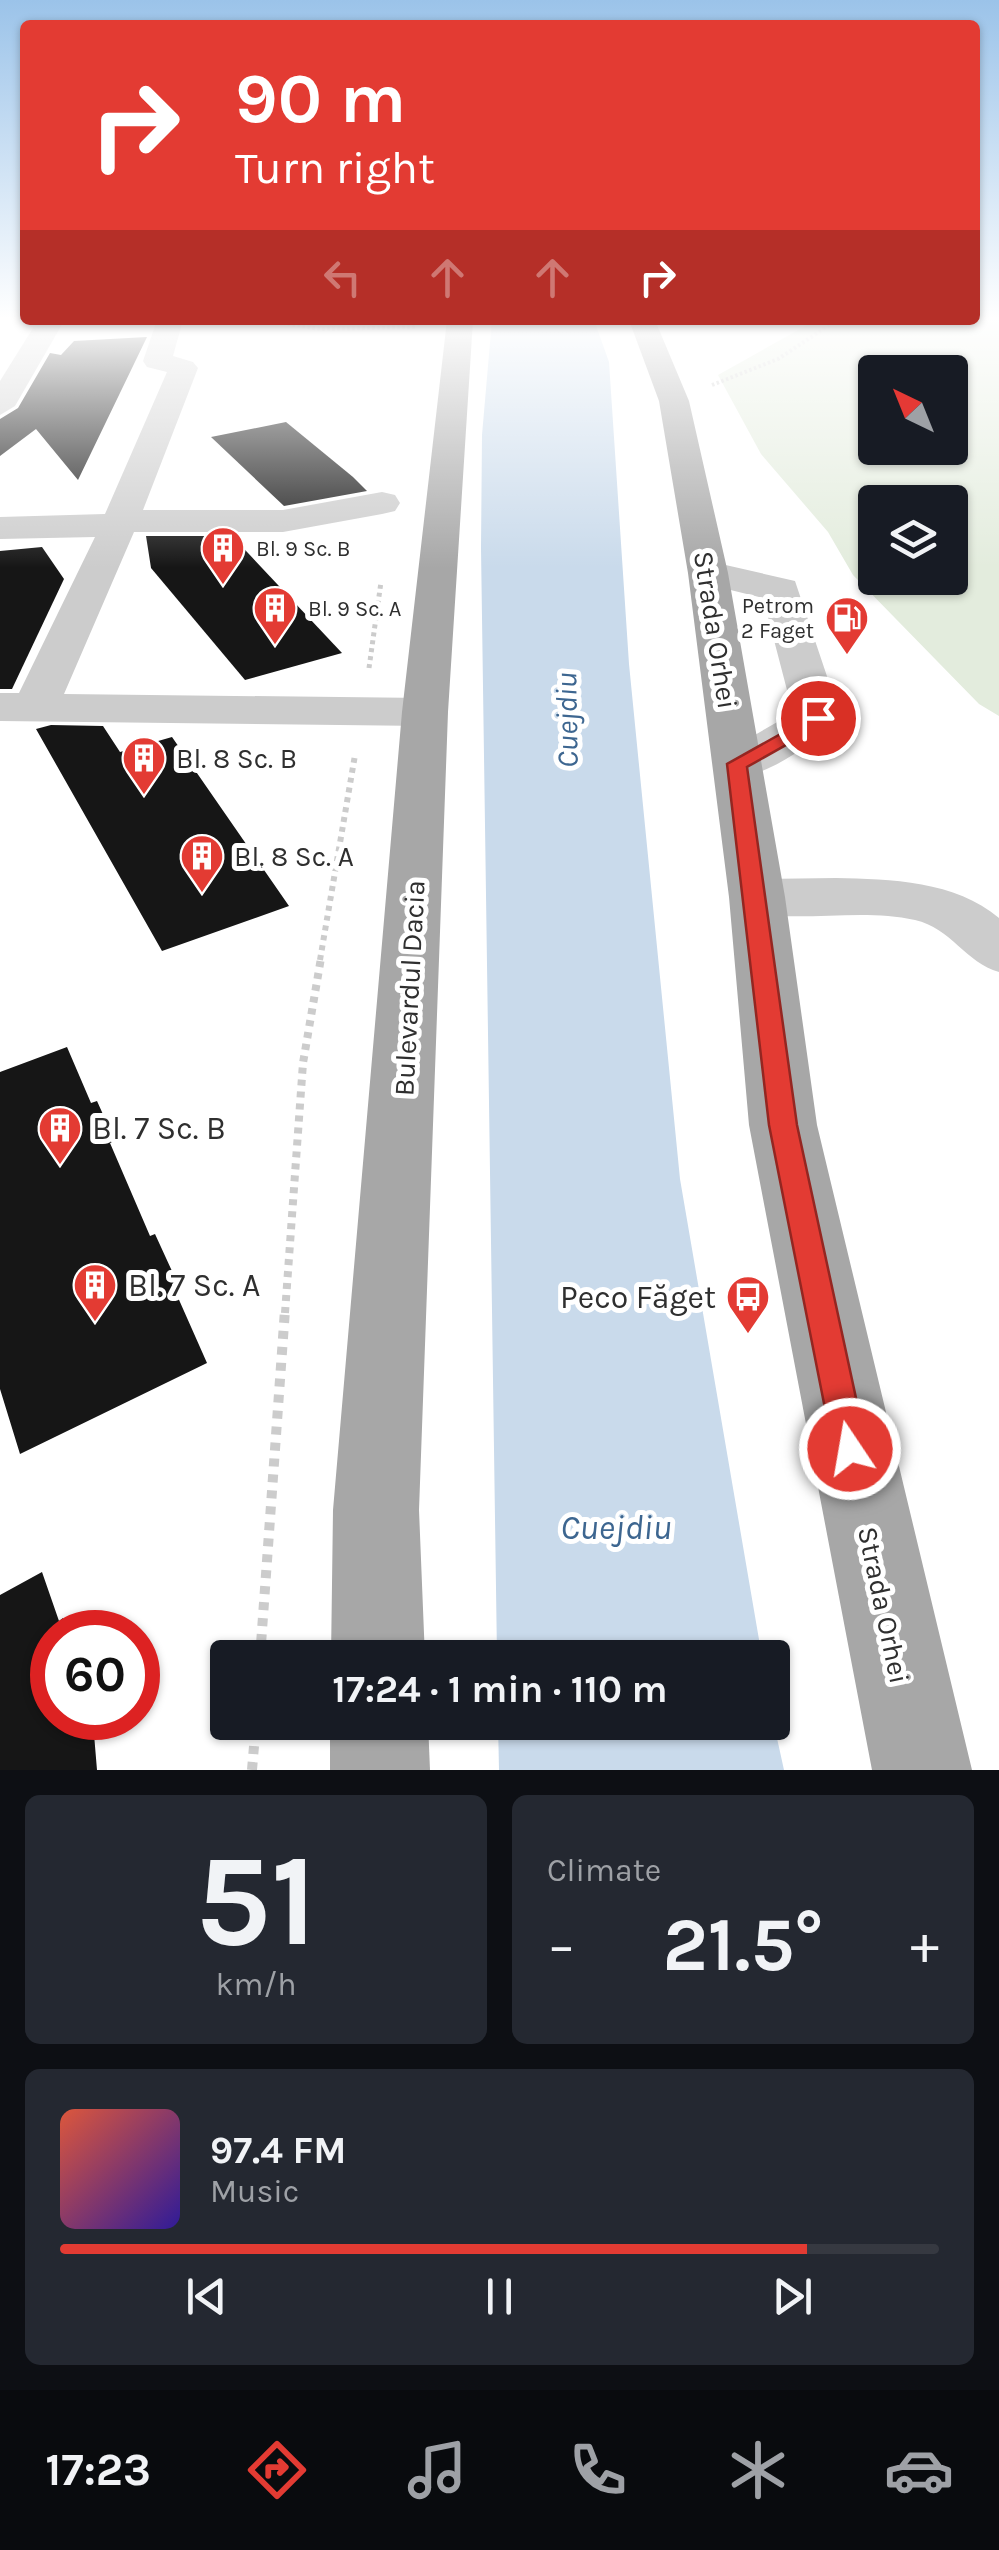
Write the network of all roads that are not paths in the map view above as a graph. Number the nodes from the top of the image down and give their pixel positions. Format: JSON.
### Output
{"nodes":[{"id":1,"x":170,"y":403,"type":"edge"},
{"id":2,"x":446,"y":403,"type":"edge"},
{"id":3,"x":674,"y":403,"type":"edge"},
{"id":4,"x":382,"y":503,"type":"dead end"},
{"id":5,"x":120,"y":523,"type":"junction"},
{"id":6,"x":0,"y":528,"type":"edge"},
{"id":7,"x":708,"y":572,"type":"junction"},
{"id":8,"x":18,"y":706,"type":"edge"},
{"id":9,"x":394,"y":712,"type":"junction"},
{"id":10,"x":737,"y":764,"type":"junction"},
{"id":11,"x":757,"y":897,"type":"junction"},
{"id":12,"x":999,"y":952,"type":"edge"},
{"id":13,"x":378,"y":1640,"type":"edge"},
{"id":14,"x":379,"y":1740,"type":"edge"},
{"id":15,"x":380,"y":1770,"type":"edge"},
{"id":16,"x":922,"y":1770,"type":"edge"}],
"edges":[{"from":1,"to":5,"type":"street"},
{"from":2,"to":9,"type":"main road","name":"Bulevardul Dacia"},
{"from":3,"to":7,"type":"main road","name":"Strada Orhei"},
{"from":4,"to":5,"type":"street"},
{"from":5,"to":6,"type":"street"},
{"from":5,"to":8,"type":"street"},
{"from":7,"to":10,"type":"main road","name":"Strada Orhei"},
{"from":7,"to":10,"type":"street"},
{"from":8,"to":9,"type":"street"},
{"from":9,"to":13,"type":"main road","name":"Bulevardul Dacia"},
{"from":10,"to":11,"type":"main road","name":"Strada Orhei"},
{"from":11,"to":12,"type":"street"},
{"from":11,"to":16,"type":"main road","name":"Strada Orhei"},
{"from":14,"to":15,"type":"main road"}]}
